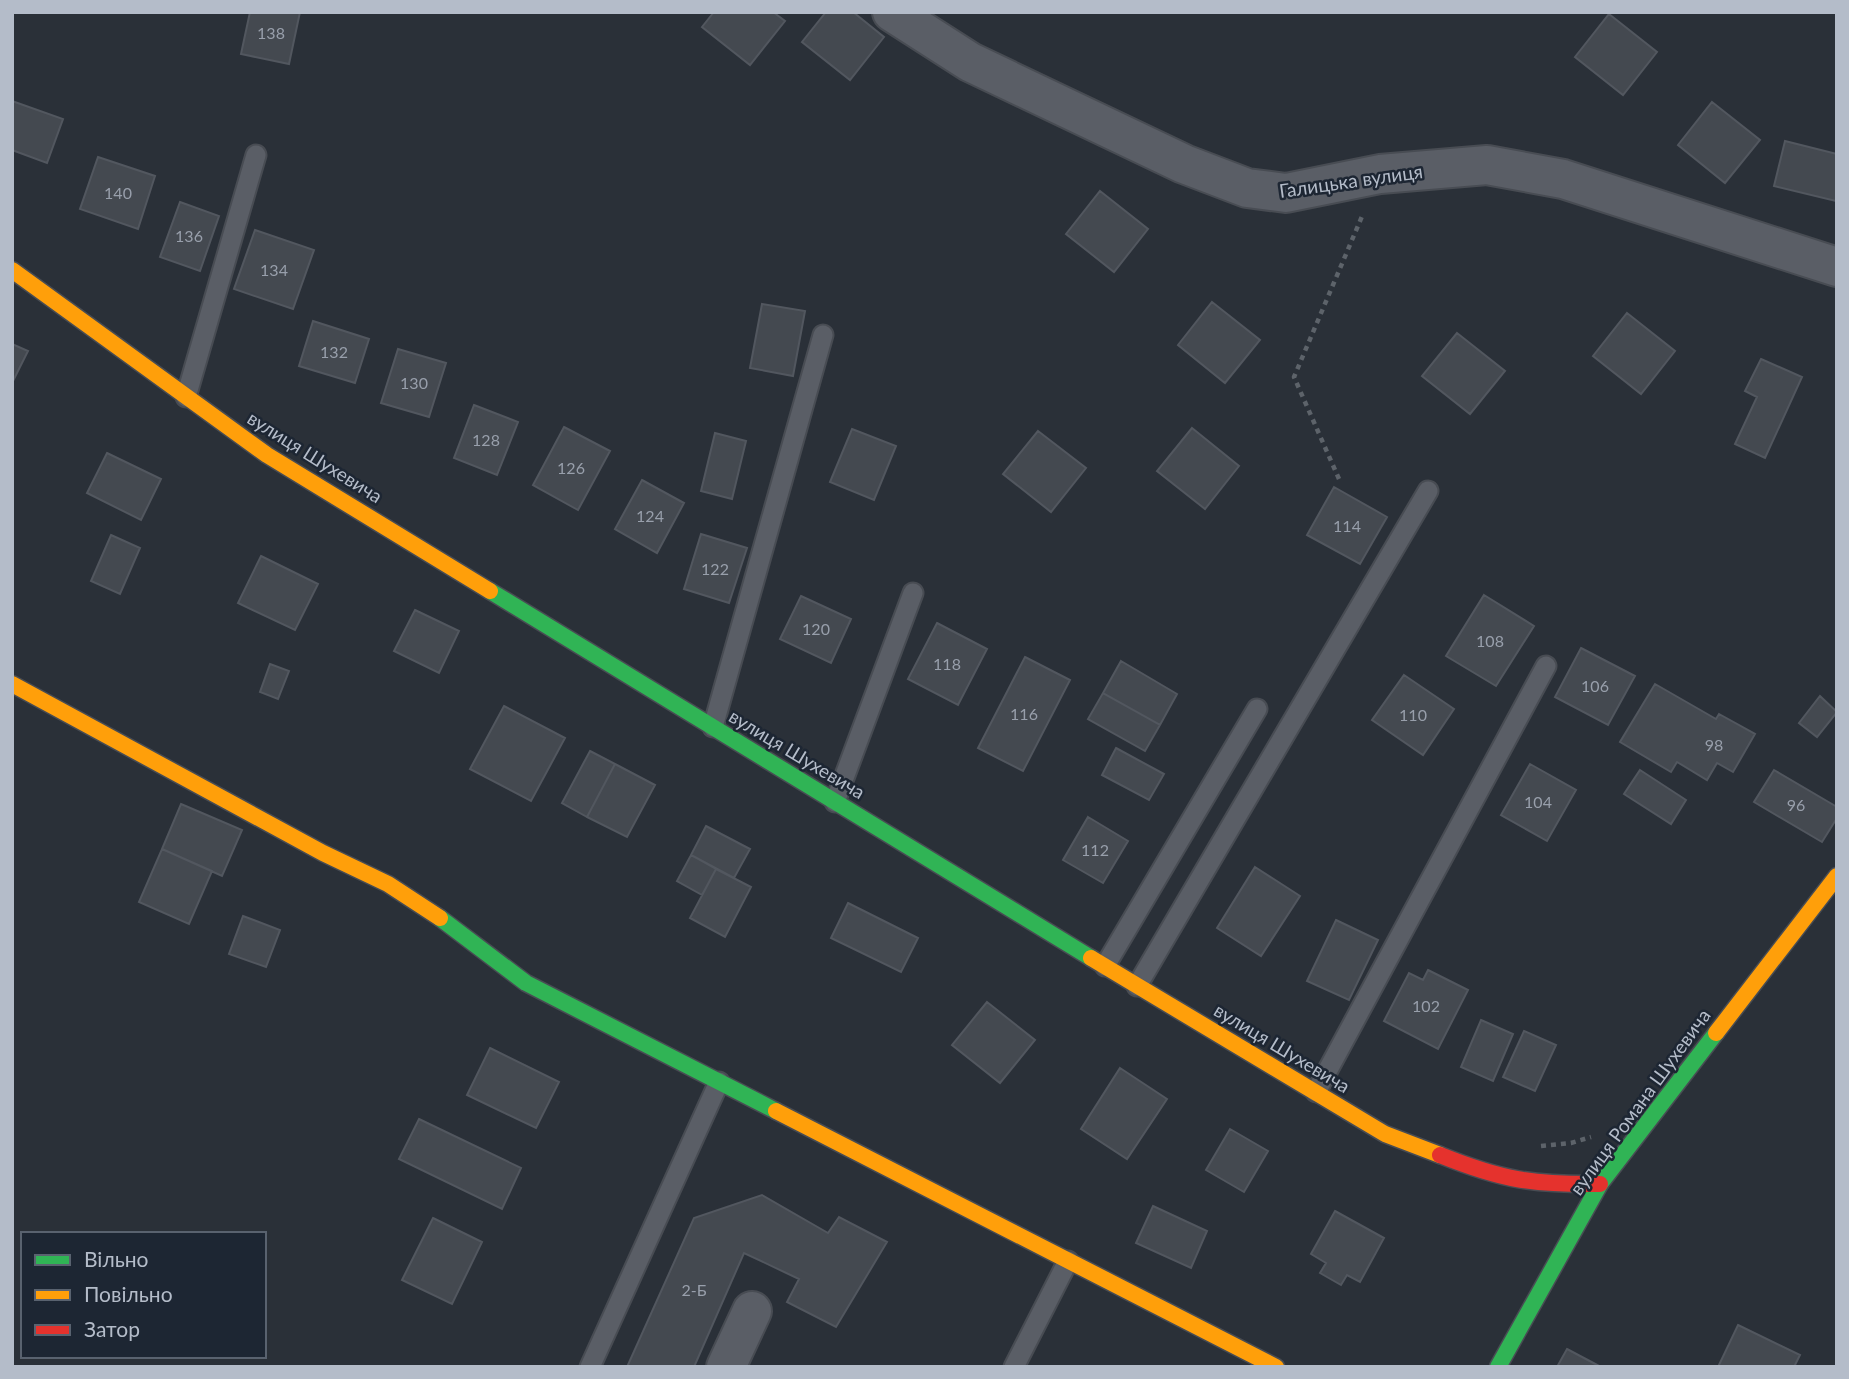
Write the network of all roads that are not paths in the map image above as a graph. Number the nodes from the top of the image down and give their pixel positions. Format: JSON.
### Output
{"nodes":[{"id":1,"x":892,"y":12,"type":"edge"},
{"id":2,"x":256,"y":155,"type":"dead end"},
{"id":3,"x":1837,"y":267,"type":"edge"},
{"id":4,"x":12,"y":270,"type":"edge"},
{"id":5,"x":824,"y":335,"type":"dead end"},
{"id":6,"x":186,"y":397,"type":"junction"},
{"id":7,"x":1429,"y":491,"type":"dead end"},
{"id":8,"x":913,"y":593,"type":"dead end"},
{"id":9,"x":1546,"y":666,"type":"dead end"},
{"id":10,"x":12,"y":684,"type":"edge"},
{"id":11,"x":1256,"y":709,"type":"dead end"},
{"id":12,"x":713,"y":727,"type":"junction"},
{"id":13,"x":835,"y":802,"type":"junction"},
{"id":14,"x":1837,"y":876,"type":"edge"},
{"id":15,"x":1105,"y":966,"type":"junction"},
{"id":16,"x":1138,"y":986,"type":"junction"},
{"id":17,"x":719,"y":1082,"type":"junction"},
{"id":18,"x":1316,"y":1092,"type":"junction"},
{"id":19,"x":1600,"y":1184,"type":"junction"},
{"id":20,"x":1068,"y":1261,"type":"junction"},
{"id":21,"x":752,"y":1311,"type":"dead end"},
{"id":22,"x":590,"y":1367,"type":"edge"},
{"id":23,"x":726,"y":1367,"type":"edge"},
{"id":24,"x":1014,"y":1367,"type":"edge"},
{"id":25,"x":1276,"y":1367,"type":"edge"},
{"id":26,"x":1498,"y":1367,"type":"edge"}],
"edges":[{"from":1,"to":3,"type":"street","name":"Галицька вулиця"},
{"from":2,"to":6,"type":"lane"},
{"from":4,"to":6,"type":"street","name":"вулиця Шухевича"},
{"from":5,"to":12,"type":"lane"},
{"from":6,"to":12,"type":"street","name":"вулиця Шухевича"},
{"from":7,"to":16,"type":"lane"},
{"from":8,"to":13,"type":"lane"},
{"from":9,"to":18,"type":"lane"},
{"from":10,"to":17,"type":"street"},
{"from":11,"to":15,"type":"lane"},
{"from":12,"to":13,"type":"street","name":"вулиця Шухевича"},
{"from":13,"to":15,"type":"street","name":"вулиця Шухевича"},
{"from":14,"to":19,"type":"street","name":"вулиця Романа Шухевича"},
{"from":15,"to":16,"type":"street","name":"вулиця Шухевича"},
{"from":16,"to":18,"type":"street","name":"вулиця Шухевича"},
{"from":17,"to":20,"type":"street"},
{"from":17,"to":22,"type":"lane"},
{"from":18,"to":19,"type":"street","name":"вулиця Шухевича"},
{"from":19,"to":26,"type":"street","name":"вулиця Романа Шухевича"},
{"from":20,"to":24,"type":"lane"},
{"from":20,"to":25,"type":"street"},
{"from":21,"to":23,"type":"street"}]}
